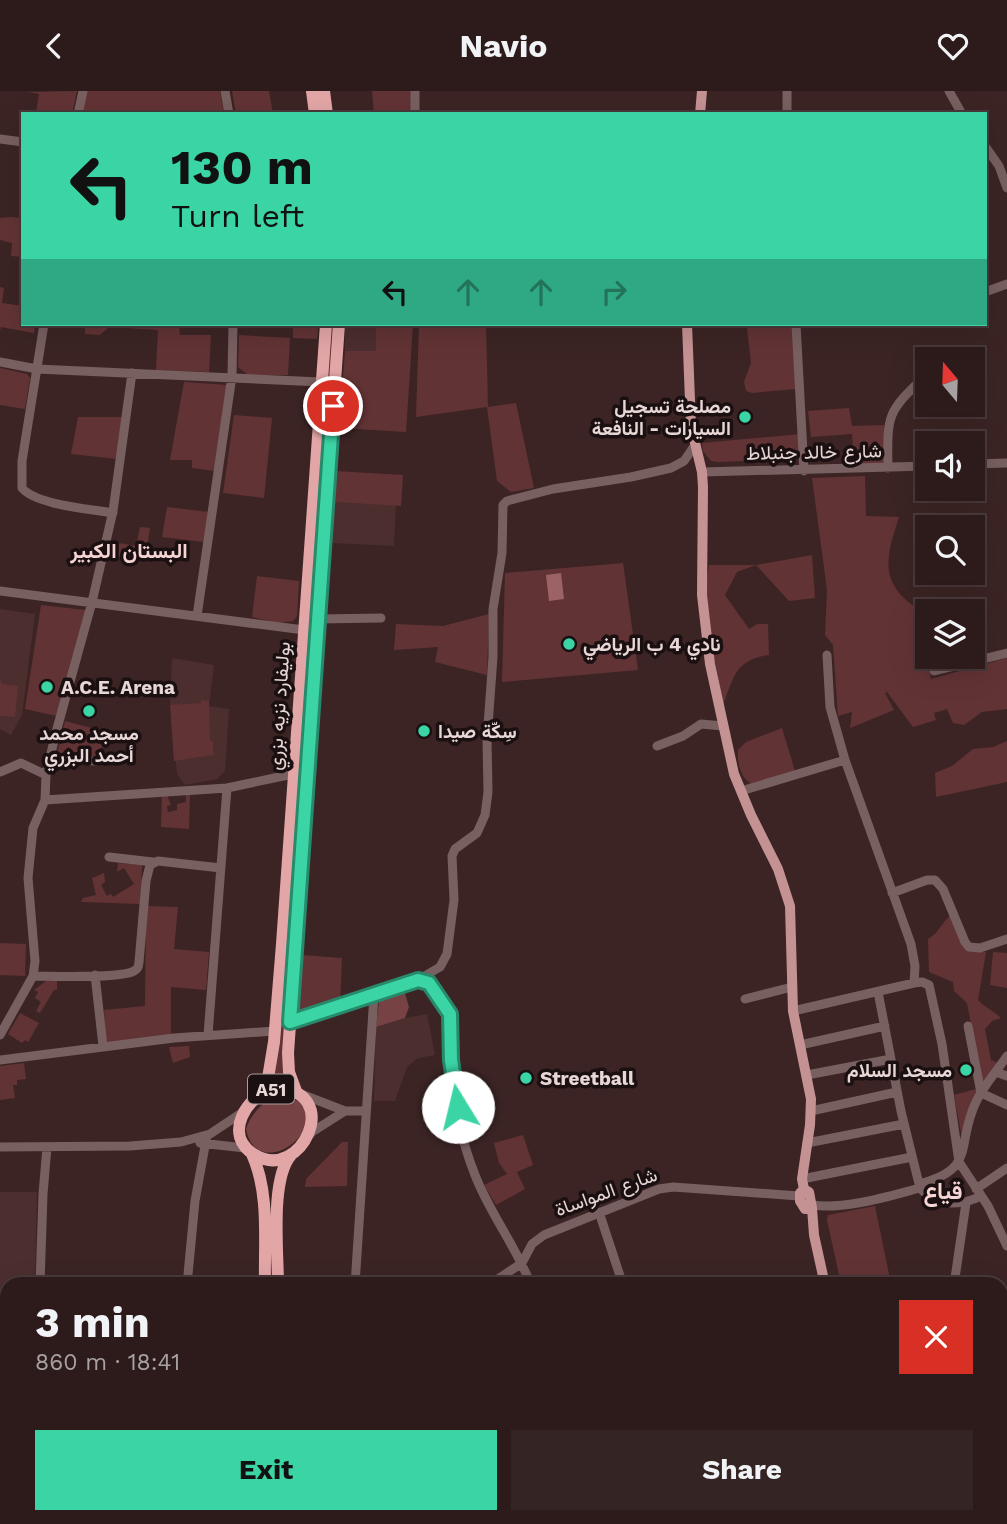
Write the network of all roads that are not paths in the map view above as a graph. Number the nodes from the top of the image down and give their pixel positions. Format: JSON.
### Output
{"nodes":[{"id":1,"x":83,"y":91,"type":"edge"},
{"id":2,"x":225,"y":91,"type":"edge"},
{"id":3,"x":312,"y":91,"type":"edge"},
{"id":4,"x":324,"y":91,"type":"edge"},
{"id":5,"x":415,"y":91,"type":"edge"},
{"id":6,"x":702,"y":91,"type":"edge"},
{"id":7,"x":787,"y":91,"type":"edge"},
{"id":8,"x":948,"y":91,"type":"edge"},
{"id":9,"x":78,"y":112,"type":"edge"},
{"id":10,"x":229,"y":112,"type":"edge"},
{"id":11,"x":314,"y":112,"type":"edge"},
{"id":12,"x":327,"y":112,"type":"edge"},
{"id":13,"x":415,"y":112,"type":"edge"},
{"id":14,"x":699,"y":112,"type":"edge"},
{"id":15,"x":787,"y":112,"type":"edge"},
{"id":16,"x":961,"y":112,"type":"edge"},
{"id":17,"x":0,"y":139,"type":"edge"},
{"id":18,"x":21,"y":142,"type":"edge"},
{"id":19,"x":987,"y":148,"type":"edge"},
{"id":20,"x":1003,"y":166,"type":"edge"},
{"id":21,"x":1007,"y":188,"type":"edge"},
{"id":22,"x":1007,"y":284,"type":"edge"},
{"id":23,"x":987,"y":291,"type":"edge"},
{"id":24,"x":44,"y":326,"type":"edge"},
{"id":25,"x":233,"y":326,"type":"edge"},
{"id":26,"x":326,"y":326,"type":"edge"},
{"id":27,"x":339,"y":326,"type":"edge"},
{"id":28,"x":687,"y":326,"type":"edge"},
{"id":29,"x":796,"y":326,"type":"edge"},
{"id":30,"x":0,"y":362,"type":"edge"},
{"id":31,"x":37,"y":369,"type":"junction"},
{"id":32,"x":132,"y":373,"type":"junction"},
{"id":33,"x":232,"y":376,"type":"junction"},
{"id":34,"x":321,"y":381,"type":"junction"},
{"id":35,"x":915,"y":386,"type":"edge"},
{"id":36,"x":695,"y":445,"type":"junction"},
{"id":37,"x":1007,"y":463,"type":"edge"},
{"id":38,"x":985,"y":464,"type":"edge"},
{"id":39,"x":915,"y":467,"type":"edge"},
{"id":40,"x":888,"y":468,"type":"junction"},
{"id":41,"x":804,"y":471,"type":"junction"},
{"id":42,"x":702,"y":472,"type":"junction"},
{"id":43,"x":113,"y":513,"type":"junction"},
{"id":44,"x":0,"y":591,"type":"edge"},
{"id":45,"x":92,"y":602,"type":"junction"},
{"id":46,"x":197,"y":616,"type":"junction"},
{"id":47,"x":319,"y":618,"type":"junction"},
{"id":48,"x":381,"y":618,"type":"dead end"},
{"id":49,"x":304,"y":631,"type":"junction"},
{"id":50,"x":1007,"y":653,"type":"edge"},
{"id":51,"x":827,"y":655,"type":"dead end"},
{"id":52,"x":934,"y":671,"type":"dead end"},
{"id":53,"x":723,"y":726,"type":"junction"},
{"id":54,"x":657,"y":746,"type":"dead end"},
{"id":55,"x":50,"y":758,"type":"junction"},
{"id":56,"x":845,"y":759,"type":"junction"},
{"id":57,"x":96,"y":761,"type":"dead end"},
{"id":58,"x":0,"y":772,"type":"edge"},
{"id":59,"x":293,"y":774,"type":"junction"},
{"id":60,"x":46,"y":775,"type":"junction"},
{"id":61,"x":227,"y":788,"type":"junction"},
{"id":62,"x":741,"y":791,"type":"junction"},
{"id":63,"x":45,"y":800,"type":"junction"},
{"id":64,"x":109,"y":857,"type":"dead end"},
{"id":65,"x":153,"y":862,"type":"junction"},
{"id":66,"x":221,"y":868,"type":"junction"},
{"id":67,"x":892,"y":893,"type":"junction"},
{"id":68,"x":1007,"y":939,"type":"edge"},
{"id":69,"x":95,"y":975,"type":"junction"},
{"id":70,"x":33,"y":976,"type":"junction"},
{"id":71,"x":418,"y":980,"type":"junction"},
{"id":72,"x":914,"y":983,"type":"junction"},
{"id":73,"x":792,"y":987,"type":"junction"},
{"id":74,"x":878,"y":992,"type":"junction"},
{"id":75,"x":374,"y":995,"type":"junction"},
{"id":76,"x":745,"y":999,"type":"dead end"},
{"id":77,"x":793,"y":1011,"type":"junction"},
{"id":78,"x":290,"y":1022,"type":"junction"},
{"id":79,"x":885,"y":1025,"type":"junction"},
{"id":80,"x":968,"y":1026,"type":"dead end"},
{"id":81,"x":275,"y":1031,"type":"junction"},
{"id":82,"x":0,"y":1035,"type":"edge"},
{"id":83,"x":208,"y":1035,"type":"junction"},
{"id":84,"x":800,"y":1045,"type":"junction"},
{"id":85,"x":103,"y":1046,"type":"junction"},
{"id":86,"x":1007,"y":1056,"type":"edge"},
{"id":87,"x":891,"y":1059,"type":"junction"},
{"id":88,"x":0,"y":1060,"type":"edge"},
{"id":89,"x":996,"y":1072,"type":"junction"},
{"id":90,"x":807,"y":1075,"type":"junction"},
{"id":91,"x":1007,"y":1076,"type":"edge"},
{"id":92,"x":266,"y":1090,"type":"junction"},
{"id":93,"x":897,"y":1092,"type":"junction"},
{"id":94,"x":298,"y":1093,"type":"junction"},
{"id":95,"x":981,"y":1093,"type":"junction"},
{"id":96,"x":1007,"y":1105,"type":"edge"},
{"id":97,"x":345,"y":1111,"type":"junction"},
{"id":98,"x":366,"y":1111,"type":"junction"},
{"id":99,"x":811,"y":1111,"type":"junction"},
{"id":100,"x":243,"y":1112,"type":"junction"},
{"id":101,"x":904,"y":1124,"type":"junction"},
{"id":102,"x":307,"y":1138,"type":"junction"},
{"id":103,"x":206,"y":1139,"type":"junction"},
{"id":104,"x":807,"y":1143,"type":"junction"},
{"id":105,"x":0,"y":1147,"type":"edge"},
{"id":106,"x":47,"y":1147,"type":"junction"},
{"id":107,"x":249,"y":1151,"type":"junction"},
{"id":108,"x":294,"y":1152,"type":"junction"},
{"id":109,"x":912,"y":1157,"type":"junction"},
{"id":110,"x":959,"y":1162,"type":"junction"},
{"id":111,"x":1007,"y":1168,"type":"edge"},
{"id":112,"x":919,"y":1186,"type":"junction"},
{"id":113,"x":802,"y":1188,"type":"junction"},
{"id":114,"x":979,"y":1192,"type":"junction"},
{"id":115,"x":966,"y":1203,"type":"junction"},
{"id":116,"x":810,"y":1207,"type":"junction"},
{"id":117,"x":599,"y":1212,"type":"junction"},
{"id":118,"x":1007,"y":1246,"type":"edge"},
{"id":119,"x":522,"y":1263,"type":"junction"},
{"id":120,"x":40,"y":1277,"type":"edge"},
{"id":121,"x":188,"y":1277,"type":"edge"},
{"id":122,"x":265,"y":1277,"type":"edge"},
{"id":123,"x":278,"y":1277,"type":"edge"},
{"id":124,"x":356,"y":1277,"type":"edge"},
{"id":125,"x":501,"y":1277,"type":"edge"},
{"id":126,"x":528,"y":1277,"type":"edge"},
{"id":127,"x":620,"y":1277,"type":"edge"},
{"id":128,"x":823,"y":1277,"type":"edge"},
{"id":129,"x":955,"y":1277,"type":"edge"}],
"edges":[{"from":1,"to":9,"type":"street"},
{"from":2,"to":10,"type":"street"},
{"from":3,"to":11,"type":"highway"},
{"from":4,"to":12,"type":"highway"},
{"from":5,"to":13,"type":"street"},
{"from":6,"to":14,"type":"main road"},
{"from":7,"to":15,"type":"street"},
{"from":8,"to":16,"type":"street"},
{"from":17,"to":18,"type":"street"},
{"from":19,"to":20,"type":"street"},
{"from":20,"to":21,"type":"street"},
{"from":22,"to":23,"type":"street"},
{"from":24,"to":31,"type":"street"},
{"from":25,"to":33,"type":"street"},
{"from":26,"to":34,"type":"highway","name":"بوليفارد نزيه بزري","number":"A51"},
{"from":27,"to":47,"type":"highway","name":"بوليفارد نزيه بزري","number":"A51"},
{"from":28,"to":36,"type":"main road"},
{"from":29,"to":41,"type":"street"},
{"from":30,"to":31,"type":"street"},
{"from":31,"to":32,"type":"street"},
{"from":31,"to":43,"type":"street"},
{"from":32,"to":33,"type":"street"},
{"from":32,"to":43,"type":"street"},
{"from":33,"to":34,"type":"street"},
{"from":33,"to":46,"type":"street"},
{"from":34,"to":49,"type":"highway","name":"بوليفارد نزيه بزري","number":"A51"},
{"from":35,"to":40,"type":"street"},
{"from":36,"to":42,"type":"main road"},
{"from":36,"to":71,"type":"street"},
{"from":37,"to":38,"type":"street"},
{"from":39,"to":40,"type":"street","name":"شارع خالد جنبلاط"},
{"from":40,"to":41,"type":"street","name":"شارع خالد جنبلاط"},
{"from":41,"to":42,"type":"street","name":"شارع خالد جنبلاط"},
{"from":42,"to":53,"type":"main road"},
{"from":43,"to":45,"type":"street"},
{"from":44,"to":45,"type":"street"},
{"from":45,"to":46,"type":"street"},
{"from":45,"to":55,"type":"street"},
{"from":46,"to":49,"type":"street"},
{"from":47,"to":48,"type":"street"},
{"from":47,"to":78,"type":"highway","name":"بوليفارد نزيه بزري","number":"A51"},
{"from":49,"to":59,"type":"highway","name":"بوليفارد نزيه بزري","number":"A51"},
{"from":50,"to":52,"type":"street"},
{"from":51,"to":56,"type":"street"},
{"from":53,"to":54,"type":"street"},
{"from":53,"to":62,"type":"main road"},
{"from":55,"to":57,"type":"street"},
{"from":55,"to":60,"type":"street"},
{"from":56,"to":62,"type":"street"},
{"from":56,"to":67,"type":"street"},
{"from":58,"to":60,"type":"street"},
{"from":59,"to":61,"type":"street"},
{"from":59,"to":81,"type":"highway","name":"بوليفارد نزيه بزري","number":"A51"},
{"from":60,"to":63,"type":"street"},
{"from":61,"to":63,"type":"street"},
{"from":61,"to":66,"type":"street"},
{"from":62,"to":73,"type":"main road"},
{"from":63,"to":70,"type":"street"},
{"from":64,"to":65,"type":"street"},
{"from":65,"to":66,"type":"street"},
{"from":65,"to":69,"type":"street"},
{"from":66,"to":83,"type":"street"},
{"from":67,"to":68,"type":"street"},
{"from":67,"to":72,"type":"street"},
{"from":69,"to":70,"type":"street"},
{"from":69,"to":85,"type":"street"},
{"from":70,"to":82,"type":"street"},
{"from":71,"to":75,"type":"street"},
{"from":71,"to":119,"type":"street"},
{"from":72,"to":74,"type":"street"},
{"from":72,"to":110,"type":"street"},
{"from":73,"to":76,"type":"street"},
{"from":73,"to":77,"type":"main road"},
{"from":74,"to":77,"type":"street"},
{"from":74,"to":79,"type":"street"},
{"from":75,"to":78,"type":"street"},
{"from":75,"to":98,"type":"street"},
{"from":77,"to":84,"type":"main road"},
{"from":78,"to":94,"type":"highway","name":"بوليفارد نزيه بزري","number":"A51"},
{"from":79,"to":84,"type":"street"},
{"from":79,"to":87,"type":"street"},
{"from":80,"to":95,"type":"street"},
{"from":81,"to":83,"type":"street"},
{"from":81,"to":92,"type":"highway","name":"بوليفارد نزيه بزري","number":"A51"},
{"from":83,"to":85,"type":"street"},
{"from":84,"to":90,"type":"main road"},
{"from":85,"to":88,"type":"street"},
{"from":86,"to":89,"type":"street"},
{"from":87,"to":90,"type":"street"},
{"from":87,"to":93,"type":"street"},
{"from":89,"to":91,"type":"street"},
{"from":89,"to":95,"type":"street"},
{"from":90,"to":99,"type":"main road"},
{"from":92,"to":94,"type":"highway","number":"A51"},
{"from":92,"to":100,"type":"highway","number":"A51"},
{"from":93,"to":99,"type":"street"},
{"from":93,"to":101,"type":"street"},
{"from":94,"to":97,"type":"street"},
{"from":94,"to":102,"type":"highway","number":"A51"},
{"from":95,"to":96,"type":"street"},
{"from":95,"to":110,"type":"street"},
{"from":97,"to":98,"type":"street"},
{"from":97,"to":102,"type":"street"},
{"from":98,"to":124,"type":"street"},
{"from":99,"to":104,"type":"main road"},
{"from":100,"to":103,"type":"street"},
{"from":100,"to":107,"type":"highway","number":"A51"},
{"from":101,"to":104,"type":"street"},
{"from":101,"to":109,"type":"street"},
{"from":102,"to":108,"type":"highway"},
{"from":103,"to":106,"type":"street"},
{"from":103,"to":107,"type":"street"},
{"from":103,"to":121,"type":"street"},
{"from":104,"to":113,"type":"main road"},
{"from":105,"to":106,"type":"street"},
{"from":106,"to":120,"type":"street"},
{"from":107,"to":108,"type":"highway"},
{"from":107,"to":122,"type":"highway","number":"A51"},
{"from":108,"to":123,"type":"highway"},
{"from":109,"to":112,"type":"street"},
{"from":109,"to":113,"type":"street","name":"شارع المواساة"},
{"from":110,"to":112,"type":"street"},
{"from":110,"to":114,"type":"street"},
{"from":111,"to":114,"type":"street"},
{"from":112,"to":115,"type":"street"},
{"from":112,"to":116,"type":"street"},
{"from":113,"to":116,"type":"main road"},
{"from":113,"to":117,"type":"street","name":"شارع المواساة"},
{"from":114,"to":115,"type":"street"},
{"from":114,"to":118,"type":"street"},
{"from":115,"to":129,"type":"street"},
{"from":116,"to":128,"type":"main road"},
{"from":117,"to":119,"type":"street","name":"شارع المواساة"},
{"from":117,"to":127,"type":"street"},
{"from":119,"to":125,"type":"street","name":"شارع المواساة"},
{"from":119,"to":126,"type":"street"}]}
